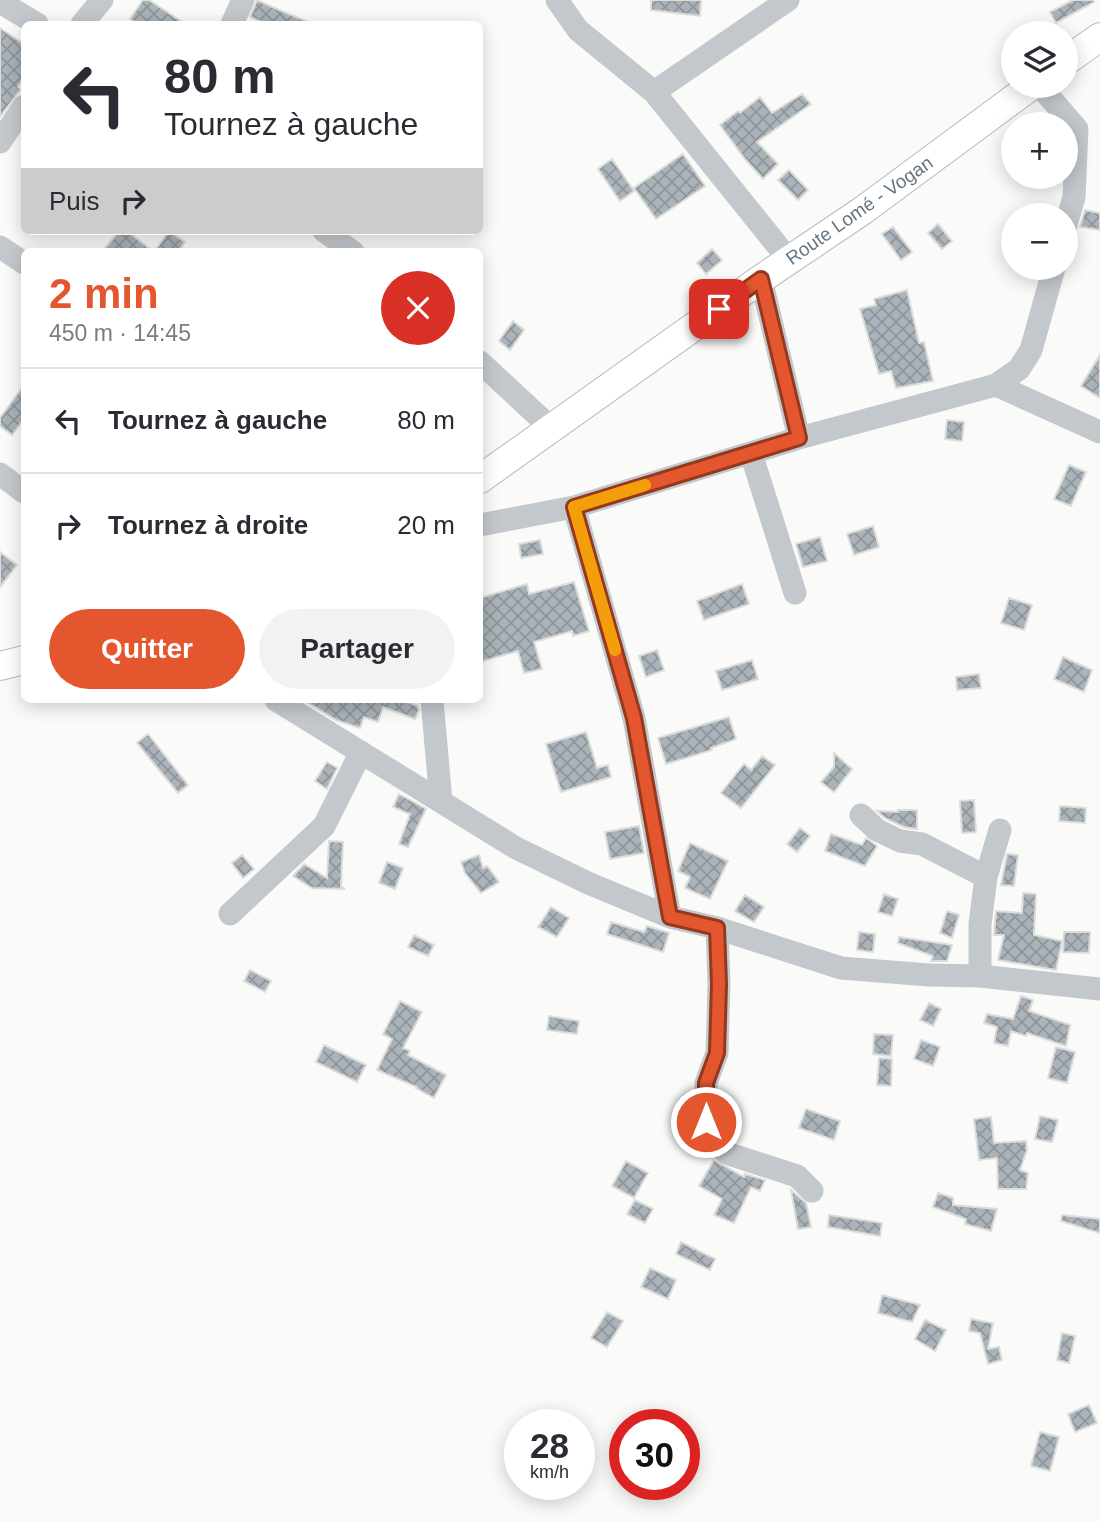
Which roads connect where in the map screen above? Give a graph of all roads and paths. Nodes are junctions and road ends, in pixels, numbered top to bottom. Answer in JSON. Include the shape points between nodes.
{"nodes":[{"id":1,"x":102,"y":0,"type":"edge"},
{"id":2,"x":243,"y":0,"type":"edge"},
{"id":3,"x":557,"y":0,"type":"edge"},
{"id":4,"x":788,"y":0,"type":"edge"},
{"id":5,"x":0,"y":2,"type":"edge"},
{"id":6,"x":32,"y":21,"type":"edge"},
{"id":7,"x":84,"y":21,"type":"edge"},
{"id":8,"x":233,"y":21,"type":"edge"},
{"id":9,"x":1100,"y":37,"type":"edge"},
{"id":10,"x":1078,"y":53,"type":"edge"},
{"id":11,"x":654,"y":92,"type":"junction"},
{"id":12,"x":1015,"y":98,"type":"edge"},
{"id":13,"x":1050,"y":98,"type":"edge"},
{"id":14,"x":21,"y":110,"type":"edge"},
{"id":15,"x":0,"y":142,"type":"edge"},
{"id":16,"x":1072,"y":203,"type":"edge"},
{"id":17,"x":330,"y":235,"type":"edge"},
{"id":18,"x":0,"y":247,"type":"edge"},
{"id":19,"x":347,"y":248,"type":"edge"},
{"id":20,"x":789,"y":260,"type":"junction"},
{"id":21,"x":21,"y":261,"type":"edge"},
{"id":22,"x":761,"y":279,"type":"junction"},
{"id":23,"x":1051,"y":280,"type":"edge"},
{"id":24,"x":483,"y":365,"type":"edge"},
{"id":25,"x":996,"y":385,"type":"junction"},
{"id":26,"x":551,"y":428,"type":"junction"},
{"id":27,"x":1100,"y":432,"type":"edge"},
{"id":28,"x":799,"y":438,"type":"junction"},
{"id":29,"x":751,"y":453,"type":"junction"},
{"id":30,"x":0,"y":474,"type":"edge"},
{"id":31,"x":483,"y":477,"type":"edge"},
{"id":32,"x":21,"y":490,"type":"edge"},
{"id":33,"x":574,"y":507,"type":"junction"},
{"id":34,"x":483,"y":524,"type":"edge"},
{"id":35,"x":794,"y":593,"type":"dead end"},
{"id":36,"x":21,"y":661,"type":"edge"},
{"id":37,"x":0,"y":666,"type":"edge"},
{"id":38,"x":281,"y":703,"type":"edge"},
{"id":39,"x":432,"y":703,"type":"edge"},
{"id":40,"x":361,"y":752,"type":"junction"},
{"id":41,"x":441,"y":802,"type":"junction"},
{"id":42,"x":861,"y":816,"type":"dead end"},
{"id":43,"x":1000,"y":830,"type":"dead end"},
{"id":44,"x":986,"y":877,"type":"junction"},
{"id":45,"x":230,"y":914,"type":"dead end"},
{"id":46,"x":670,"y":917,"type":"junction"},
{"id":47,"x":717,"y":928,"type":"junction"},
{"id":48,"x":980,"y":976,"type":"junction"},
{"id":49,"x":1100,"y":989,"type":"edge"},
{"id":50,"x":812,"y":1191,"type":"dead end"}],
"edges":[{"from":1,"to":7,"type":"street"},
{"from":2,"to":8,"type":"street"},
{"from":3,"to":11,"type":"street","via":[[578,30]]},
{"from":4,"to":11,"type":"street"},
{"from":5,"to":6,"type":"street"},
{"from":9,"to":10,"type":"main road"},
{"from":11,"to":20,"type":"street"},
{"from":12,"to":20,"type":"main road","name":"Route Lomé - Vogan"},
{"from":13,"to":16,"type":"street","via":[[1077,129]]},
{"from":14,"to":15,"type":"street"},
{"from":17,"to":19,"type":"street"},
{"from":18,"to":21,"type":"street"},
{"from":20,"to":22,"type":"main road","name":"Route Lomé - Vogan"},
{"from":22,"to":26,"type":"main road","name":"Route Lomé - Vogan"},
{"from":22,"to":28,"type":"street"},
{"from":23,"to":25,"type":"street","via":[[1031,350],[1019,369]]},
{"from":24,"to":26,"type":"street"},
{"from":25,"to":27,"type":"street"},
{"from":25,"to":28,"type":"street"},
{"from":26,"to":31,"type":"main road","name":"Route Lomé - Vogan"},
{"from":28,"to":29,"type":"street"},
{"from":29,"to":33,"type":"street"},
{"from":29,"to":35,"type":"street"},
{"from":30,"to":32,"type":"street"},
{"from":33,"to":34,"type":"street"},
{"from":33,"to":46,"type":"street","via":[[634,718]]},
{"from":36,"to":37,"type":"main road"},
{"from":38,"to":40,"type":"street"},
{"from":39,"to":41,"type":"street"},
{"from":40,"to":41,"type":"street"},
{"from":40,"to":45,"type":"street","via":[[324,826]]},
{"from":41,"to":46,"type":"street","via":[[516,848]]},
{"from":42,"to":44,"type":"street","via":[[877,830],[900,841],[922,844]]},
{"from":43,"to":44,"type":"street"},
{"from":44,"to":48,"type":"street"},
{"from":46,"to":47,"type":"street"},
{"from":47,"to":48,"type":"street","via":[[841,968]]},
{"from":47,"to":50,"type":"street","via":[[717,1053],[706,1083],[706,1122],[726,1153],[797,1176]]},
{"from":48,"to":49,"type":"street"}]}
